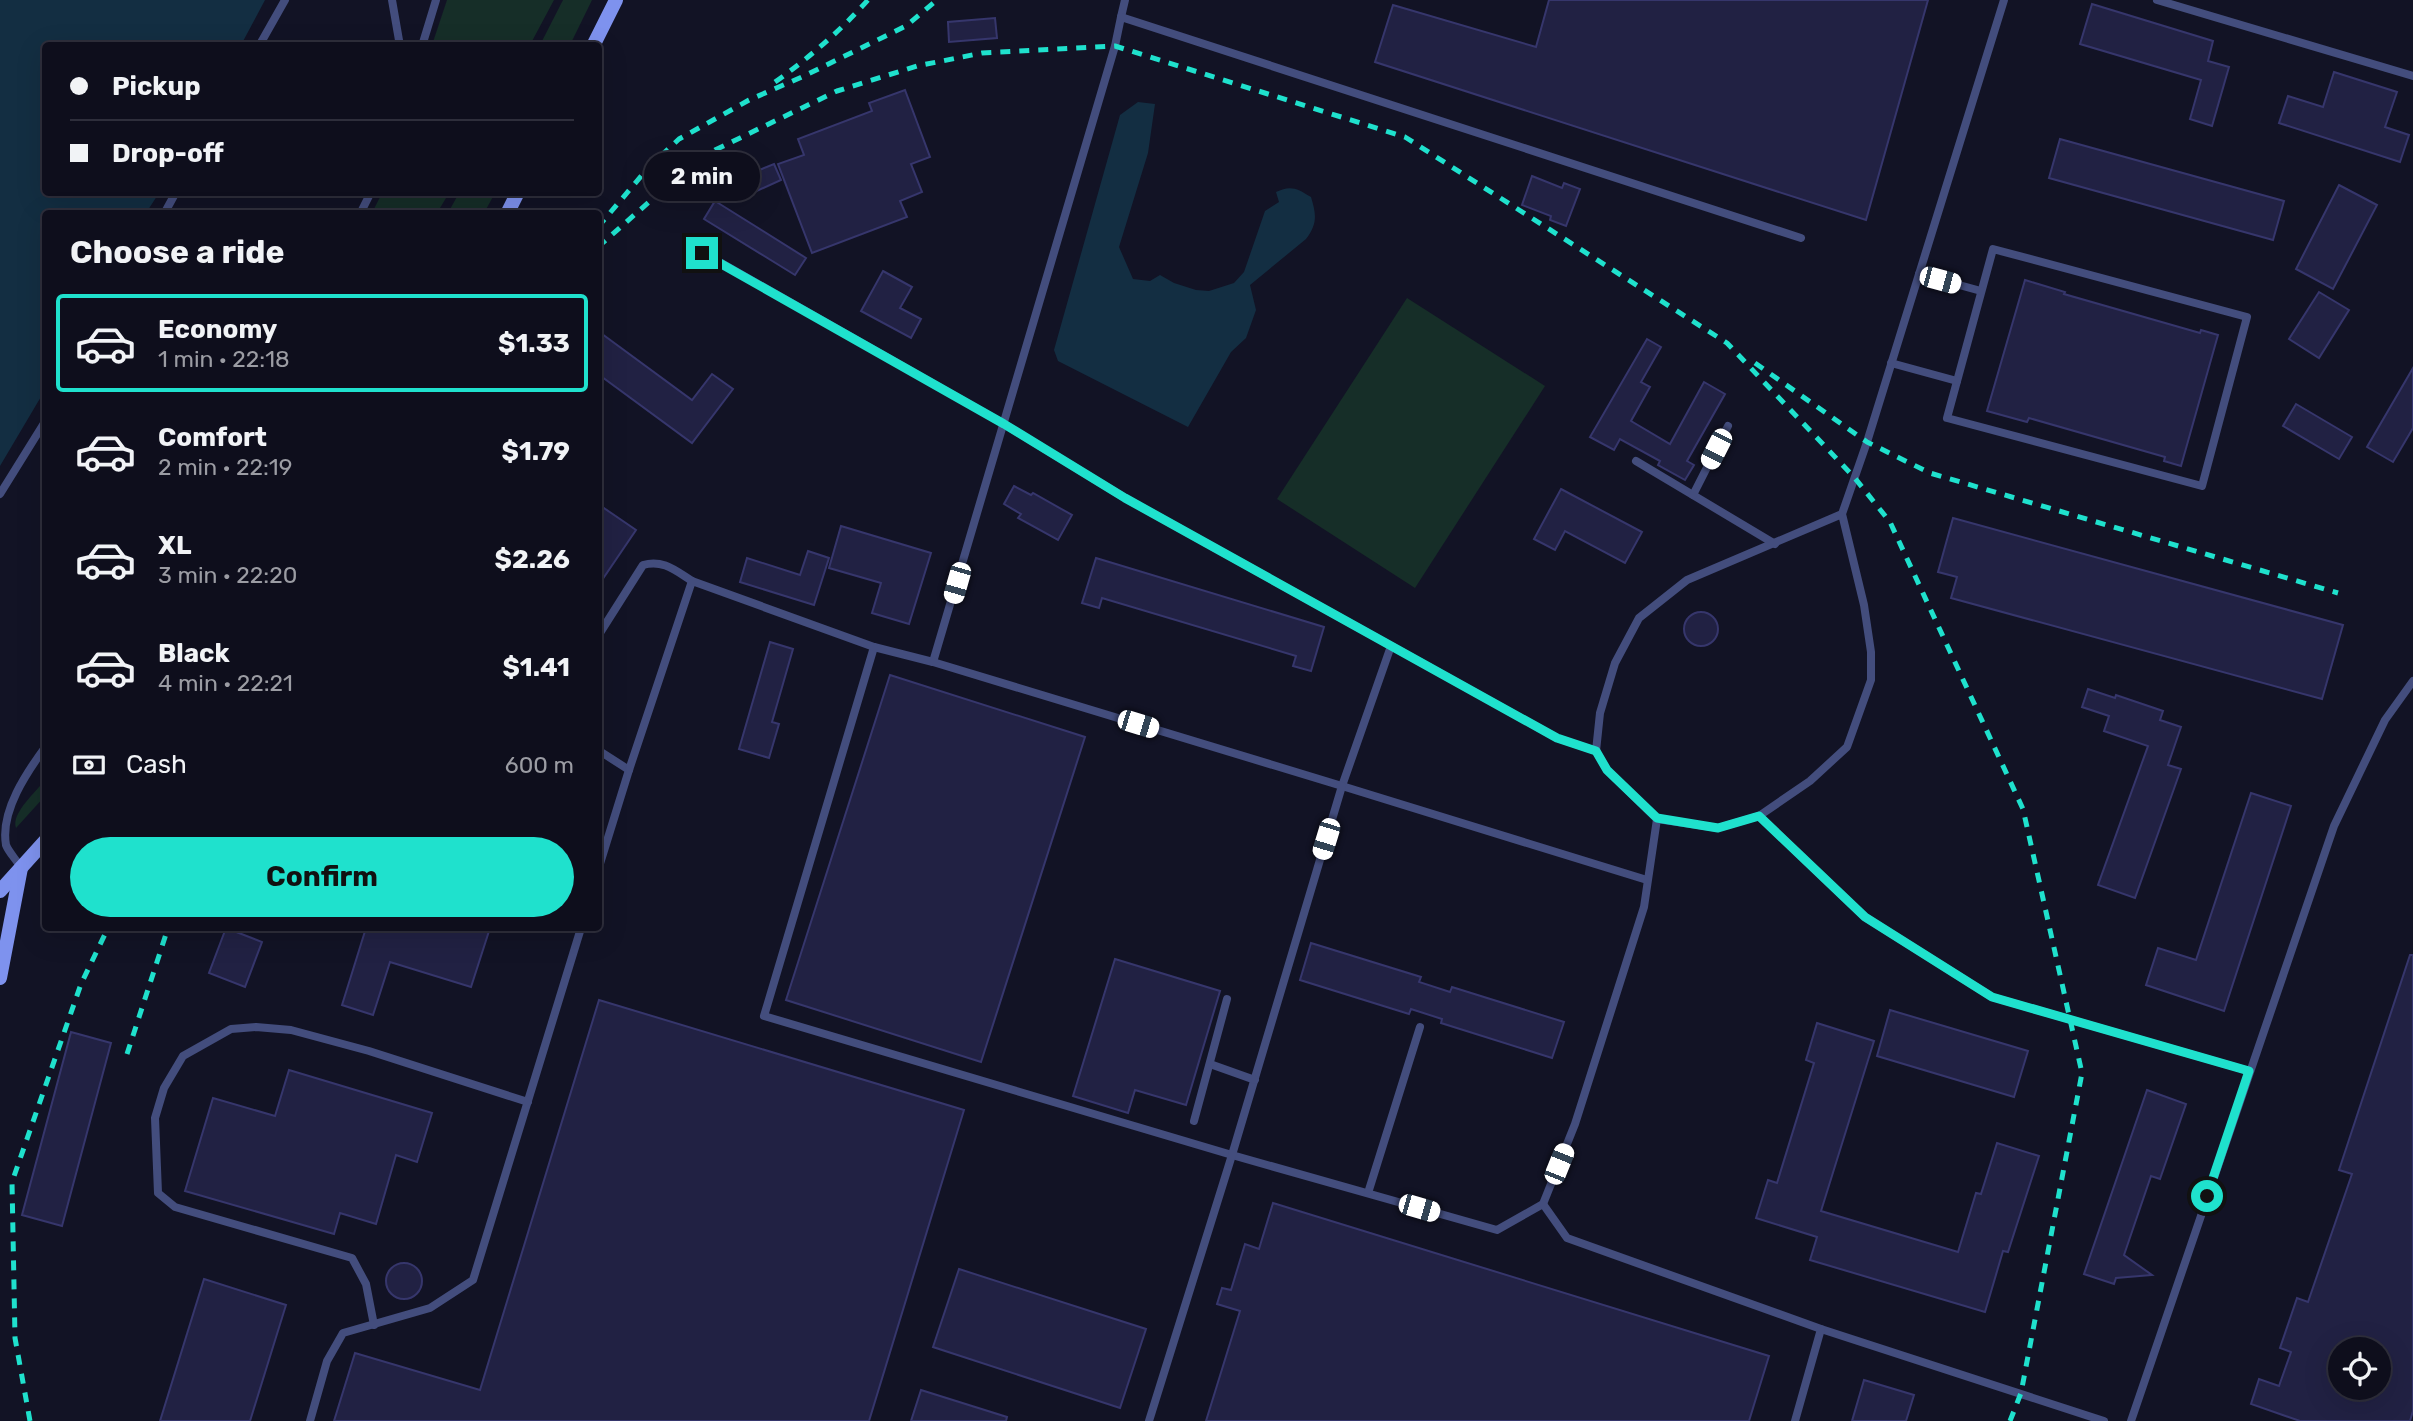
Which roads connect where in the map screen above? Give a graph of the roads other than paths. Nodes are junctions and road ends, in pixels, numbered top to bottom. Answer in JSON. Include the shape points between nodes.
{"nodes":[{"id":1,"x":285,"y":0,"type":"edge"},
{"id":2,"x":392,"y":0,"type":"edge"},
{"id":3,"x":436,"y":0,"type":"edge"},
{"id":4,"x":616,"y":0,"type":"edge"},
{"id":5,"x":1125,"y":0,"type":"edge"},
{"id":6,"x":2004,"y":0,"type":"edge"},
{"id":7,"x":2157,"y":0,"type":"edge"},
{"id":8,"x":1121,"y":17,"type":"junction"},
{"id":9,"x":261,"y":42,"type":"edge"},
{"id":10,"x":399,"y":42,"type":"edge"},
{"id":11,"x":423,"y":42,"type":"edge"},
{"id":12,"x":595,"y":42,"type":"edge"},
{"id":13,"x":2413,"y":76,"type":"edge"},
{"id":14,"x":1801,"y":238,"type":"dead end"},
{"id":15,"x":702,"y":253,"type":"dead end"},
{"id":16,"x":1919,"y":274,"type":"junction"},
{"id":17,"x":1981,"y":291,"type":"junction"},
{"id":18,"x":1891,"y":363,"type":"junction"},
{"id":19,"x":1957,"y":381,"type":"junction"},
{"id":20,"x":1004,"y":424,"type":"junction"},
{"id":21,"x":42,"y":426,"type":"edge"},
{"id":22,"x":1728,"y":426,"type":"dead end"},
{"id":23,"x":1636,"y":461,"type":"dead end"},
{"id":24,"x":0,"y":494,"type":"edge"},
{"id":25,"x":1693,"y":495,"type":"junction"},
{"id":26,"x":1842,"y":513,"type":"junction"},
{"id":27,"x":1775,"y":544,"type":"junction"},
{"id":28,"x":692,"y":581,"type":"junction"},
{"id":29,"x":602,"y":630,"type":"edge"},
{"id":30,"x":1391,"y":646,"type":"junction"},
{"id":31,"x":874,"y":647,"type":"junction"},
{"id":32,"x":933,"y":662,"type":"junction"},
{"id":33,"x":2413,"y":681,"type":"edge"},
{"id":34,"x":1596,"y":751,"type":"junction"},
{"id":35,"x":42,"y":752,"type":"edge"},
{"id":36,"x":602,"y":753,"type":"edge"},
{"id":37,"x":629,"y":770,"type":"junction"},
{"id":38,"x":1342,"y":786,"type":"junction"},
{"id":39,"x":1759,"y":816,"type":"junction"},
{"id":40,"x":1657,"y":818,"type":"junction"},
{"id":41,"x":42,"y":845,"type":"edge"},
{"id":42,"x":602,"y":857,"type":"edge"},
{"id":43,"x":22,"y":868,"type":"junction"},
{"id":44,"x":1647,"y":880,"type":"junction"},
{"id":45,"x":0,"y":891,"type":"edge"},
{"id":46,"x":580,"y":931,"type":"edge"},
{"id":47,"x":0,"y":978,"type":"edge"},
{"id":48,"x":1227,"y":999,"type":"dead end"},
{"id":49,"x":1420,"y":1027,"type":"dead end"},
{"id":50,"x":1210,"y":1064,"type":"junction"},
{"id":51,"x":2249,"y":1071,"type":"junction"},
{"id":52,"x":1255,"y":1080,"type":"junction"},
{"id":53,"x":528,"y":1102,"type":"junction"},
{"id":54,"x":1194,"y":1121,"type":"dead end"},
{"id":55,"x":1232,"y":1155,"type":"junction"},
{"id":56,"x":1368,"y":1194,"type":"junction"},
{"id":57,"x":1543,"y":1204,"type":"junction"},
{"id":58,"x":373,"y":1325,"type":"junction"},
{"id":59,"x":1821,"y":1329,"type":"junction"},
{"id":60,"x":310,"y":1421,"type":"edge"},
{"id":61,"x":1149,"y":1421,"type":"edge"},
{"id":62,"x":1795,"y":1421,"type":"edge"},
{"id":63,"x":2104,"y":1421,"type":"edge"},
{"id":64,"x":2131,"y":1421,"type":"edge"}],
"edges":[{"from":1,"to":9,"type":"lane"},
{"from":2,"to":10,"type":"lane"},
{"from":3,"to":11,"type":"lane"},
{"from":4,"to":12,"type":"main road"},
{"from":5,"to":8,"type":"lane"},
{"from":6,"to":16,"type":"lane"},
{"from":7,"to":13,"type":"lane"},
{"from":8,"to":14,"type":"lane"},
{"from":8,"to":20,"type":"lane"},
{"from":15,"to":20,"type":"lane"},
{"from":16,"to":17,"type":"lane"},
{"from":16,"to":18,"type":"lane"},
{"from":17,"to":19,"type":"lane"},
{"from":17,"to":19,"type":"lane","via":[[1993,249],[2247,317],[2202,486],[1947,418]]},
{"from":18,"to":19,"type":"lane"},
{"from":18,"to":26,"type":"lane"},
{"from":20,"to":30,"type":"lane","via":[[1125,498]]},
{"from":20,"to":32,"type":"lane"},
{"from":21,"to":24,"type":"lane"},
{"from":22,"to":25,"type":"lane"},
{"from":23,"to":25,"type":"lane"},
{"from":25,"to":27,"type":"lane"},
{"from":26,"to":27,"type":"lane"},
{"from":26,"to":39,"type":"lane","via":[[1864,605],[1871,680],[1847,747],[1810,781]]},
{"from":27,"to":34,"type":"lane","via":[[1687,580],[1639,618],[1615,663],[1600,713]]},
{"from":28,"to":29,"type":"lane","via":[[670,566],[657,562],[643,565]]},
{"from":28,"to":31,"type":"lane"},
{"from":28,"to":37,"type":"lane"},
{"from":30,"to":34,"type":"lane","via":[[1557,738]]},
{"from":30,"to":38,"type":"lane"},
{"from":31,"to":32,"type":"lane"},
{"from":31,"to":55,"type":"lane","via":[[764,1016]]},
{"from":32,"to":38,"type":"lane"},
{"from":33,"to":51,"type":"lane","via":[[2385,720],[2334,826]]},
{"from":34,"to":40,"type":"lane","via":[[1607,770]]},
{"from":35,"to":43,"type":"lane","via":[[8,804],[2,827],[6,845]]},
{"from":36,"to":37,"type":"lane"},
{"from":37,"to":42,"type":"lane"},
{"from":38,"to":44,"type":"lane"},
{"from":38,"to":52,"type":"lane"},
{"from":39,"to":40,"type":"lane","via":[[1718,828]]},
{"from":39,"to":51,"type":"lane","via":[[1865,917],[1992,997]]},
{"from":40,"to":44,"type":"lane"},
{"from":41,"to":43,"type":"main road"},
{"from":43,"to":45,"type":"main road"},
{"from":43,"to":47,"type":"main road"},
{"from":44,"to":57,"type":"lane","via":[[1644,907],[1575,1124]]},
{"from":46,"to":53,"type":"lane"},
{"from":48,"to":50,"type":"lane"},
{"from":49,"to":56,"type":"lane"},
{"from":50,"to":52,"type":"lane"},
{"from":50,"to":54,"type":"lane"},
{"from":51,"to":64,"type":"lane"},
{"from":52,"to":55,"type":"lane"},
{"from":53,"to":58,"type":"lane","via":[[473,1280],[430,1308]]},
{"from":53,"to":58,"type":"lane","via":[[291,1030],[231,1029],[183,1056],[164,1088],[155,1118],[158,1194],[175,1207],[352,1258],[366,1284]]},
{"from":55,"to":56,"type":"lane"},
{"from":55,"to":61,"type":"lane"},
{"from":56,"to":57,"type":"lane","via":[[1497,1230]]},
{"from":57,"to":59,"type":"lane","via":[[1567,1238]]},
{"from":58,"to":60,"type":"lane","via":[[343,1333],[327,1361]]},
{"from":59,"to":62,"type":"lane"},
{"from":59,"to":63,"type":"lane"}]}
